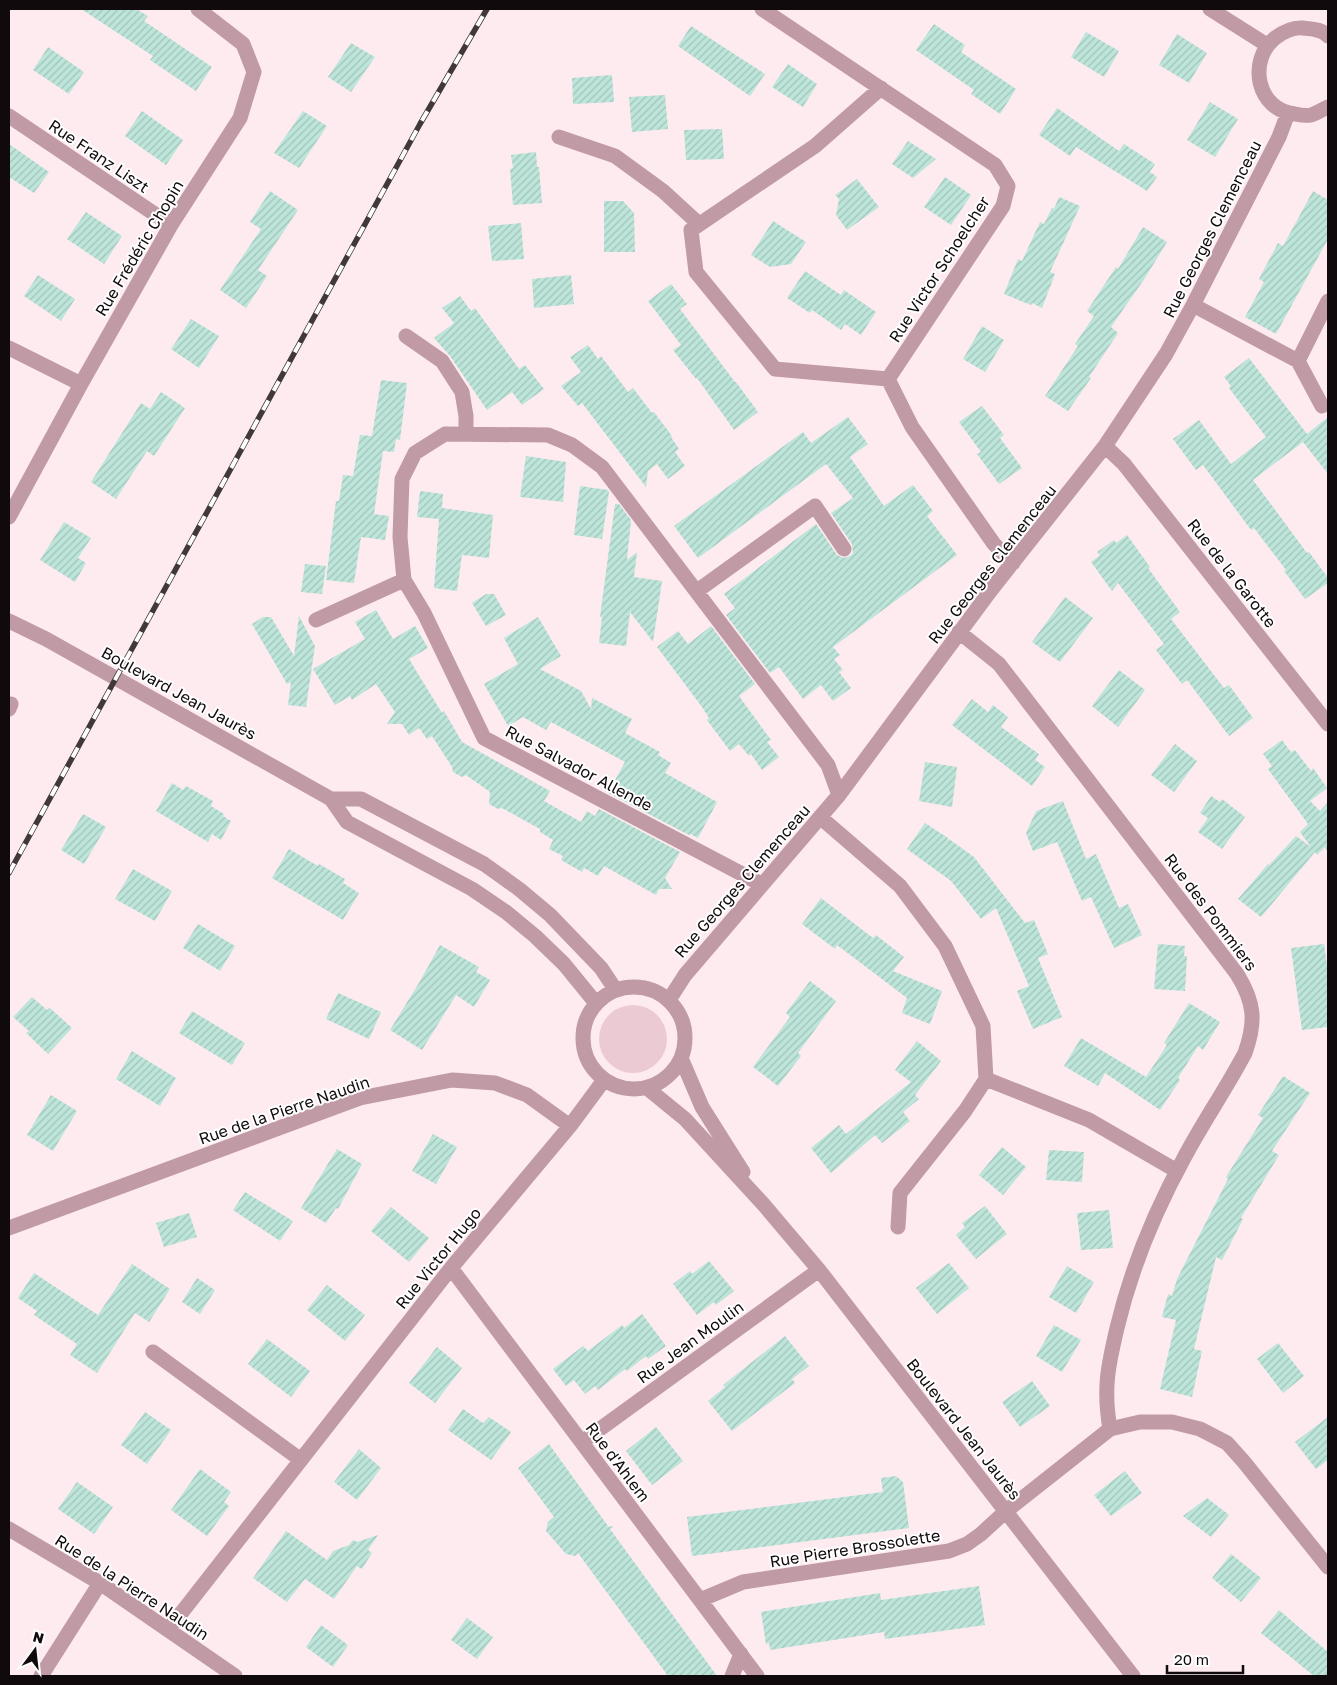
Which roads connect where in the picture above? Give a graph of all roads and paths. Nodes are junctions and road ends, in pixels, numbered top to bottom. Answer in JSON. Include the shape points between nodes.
{"nodes":[{"id":1,"x":198,"y":9,"type":"edge"},
{"id":2,"x":762,"y":9,"type":"edge"},
{"id":3,"x":1210,"y":9,"type":"edge"},
{"id":4,"x":1327,"y":31,"type":"edge"},
{"id":5,"x":1267,"y":45,"type":"junction"},
{"id":6,"x":881,"y":88,"type":"junction"},
{"id":7,"x":1328,"y":107,"type":"edge"},
{"id":8,"x":1288,"y":113,"type":"junction"},
{"id":9,"x":9,"y":116,"type":"edge"},
{"id":10,"x":559,"y":137,"type":"dead end"},
{"id":11,"x":700,"y":224,"type":"junction"},
{"id":12,"x":171,"y":225,"type":"junction"},
{"id":13,"x":1328,"y":301,"type":"edge"},
{"id":14,"x":1193,"y":305,"type":"junction"},
{"id":15,"x":406,"y":336,"type":"dead end"},
{"id":16,"x":9,"y":348,"type":"edge"},
{"id":17,"x":1298,"y":361,"type":"junction"},
{"id":18,"x":888,"y":378,"type":"junction"},
{"id":19,"x":80,"y":384,"type":"junction"},
{"id":20,"x":1322,"y":406,"type":"dead end"},
{"id":21,"x":466,"y":434,"type":"junction"},
{"id":22,"x":1105,"y":446,"type":"junction"},
{"id":23,"x":9,"y":517,"type":"edge"},
{"id":24,"x":844,"y":549,"type":"dead end"},
{"id":25,"x":1013,"y":563,"type":"junction"},
{"id":26,"x":404,"y":580,"type":"junction"},
{"id":27,"x":697,"y":591,"type":"junction"},
{"id":28,"x":316,"y":620,"type":"dead end"},
{"id":29,"x":9,"y":621,"type":"edge"},
{"id":30,"x":959,"y":632,"type":"junction"},
{"id":31,"x":1328,"y":724,"type":"edge"},
{"id":32,"x":839,"y":795,"type":"junction"},
{"id":33,"x":330,"y":798,"type":"junction"},
{"id":34,"x":820,"y":817,"type":"junction"},
{"id":35,"x":761,"y":884,"type":"junction"},
{"id":36,"x":615,"y":989,"type":"junction"},
{"id":37,"x":668,"y":1000,"type":"junction"},
{"id":38,"x":595,"y":1002,"type":"junction"},
{"id":39,"x":681,"y":1058,"type":"junction"},
{"id":40,"x":986,"y":1079,"type":"junction"},
{"id":41,"x":604,"y":1080,"type":"junction"},
{"id":42,"x":647,"y":1088,"type":"junction"},
{"id":43,"x":570,"y":1126,"type":"junction"},
{"id":44,"x":1177,"y":1171,"type":"junction"},
{"id":45,"x":764,"y":1205,"type":"junction"},
{"id":46,"x":898,"y":1227,"type":"dead end"},
{"id":47,"x":9,"y":1228,"type":"edge"},
{"id":48,"x":451,"y":1268,"type":"junction"},
{"id":49,"x":819,"y":1270,"type":"junction"},
{"id":50,"x":153,"y":1352,"type":"dead end"},
{"id":51,"x":1110,"y":1429,"type":"junction"},
{"id":52,"x":582,"y":1442,"type":"junction"},
{"id":53,"x":301,"y":1460,"type":"junction"},
{"id":54,"x":1006,"y":1512,"type":"junction"},
{"id":55,"x":9,"y":1528,"type":"edge"},
{"id":56,"x":1328,"y":1567,"type":"edge"},
{"id":57,"x":100,"y":1583,"type":"junction"},
{"id":58,"x":700,"y":1600,"type":"junction"},
{"id":59,"x":168,"y":1630,"type":"junction"},
{"id":60,"x":740,"y":1654,"type":"junction"},
{"id":61,"x":42,"y":1676,"type":"edge"},
{"id":62,"x":235,"y":1676,"type":"edge"},
{"id":63,"x":732,"y":1676,"type":"edge"},
{"id":64,"x":757,"y":1676,"type":"edge"},
{"id":65,"x":1133,"y":1676,"type":"edge"}],
"edges":[{"from":1,"to":12,"type":"street","name":"Rue Frédéric Chopin","via":[[243,44],[254,72],[240,118]]},
{"from":2,"to":6,"type":"street","name":"Rue Victor Schoelcher"},
{"from":3,"to":5,"type":"street"},
{"from":4,"to":5,"type":"street","via":[[1298,28],[1282,32]]},
{"from":5,"to":8,"type":"street","via":[[1260,57],[1258,74],[1263,91],[1273,105]]},
{"from":6,"to":11,"type":"street","via":[[814,146]]},
{"from":6,"to":18,"type":"street","name":"Rue Victor Schoelcher","via":[[996,165],[1008,186],[1003,206]]},
{"from":7,"to":8,"type":"street","via":[[1309,115]]},
{"from":8,"to":14,"type":"street","name":"Rue Georges Clemenceau"},
{"from":9,"to":12,"type":"street","name":"Rue Franz Liszt"},
{"from":10,"to":11,"type":"street","via":[[615,156],[663,191]]},
{"from":11,"to":18,"type":"street","via":[[691,230],[696,272],[775,369]]},
{"from":12,"to":19,"type":"street","name":"Rue Frédéric Chopin"},
{"from":13,"to":17,"type":"street"},
{"from":14,"to":17,"type":"street"},
{"from":14,"to":22,"type":"street","name":"Rue Georges Clemenceau","via":[[1166,354]]},
{"from":15,"to":21,"type":"street","via":[[442,361],[462,392]]},
{"from":16,"to":19,"type":"street"},
{"from":17,"to":20,"type":"street"},
{"from":18,"to":25,"type":"street","via":[[912,426],[994,544]]},
{"from":19,"to":23,"type":"street","name":"Rue Frédéric Chopin"},
{"from":21,"to":26,"type":"street","name":"Rue Salvador Allende","via":[[445,434],[415,453],[402,478],[400,537]]},
{"from":21,"to":27,"type":"street","name":"Rue Salvador Allende","via":[[548,435],[572,445],[602,467]]},
{"from":22,"to":25,"type":"street","name":"Rue Georges Clemenceau"},
{"from":22,"to":31,"type":"street","name":"Rue de la Garotte","via":[[1124,464]]},
{"from":24,"to":27,"type":"street","via":[[815,506]]},
{"from":25,"to":30,"type":"street","name":"Rue Georges Clemenceau"},
{"from":26,"to":28,"type":"street"},
{"from":26,"to":35,"type":"street","name":"Rue Salvador Allende","via":[[424,613],[484,738]]},
{"from":27,"to":32,"type":"street","name":"Rue Salvador Allende","via":[[828,765]]},
{"from":29,"to":33,"type":"street","name":"Boulevard Jean Jaurès"},
{"from":30,"to":32,"type":"street","name":"Rue Georges Clemenceau"},
{"from":30,"to":44,"type":"street","name":"Rue des Pommiers","via":[[999,664],[1238,974],[1246,989],[1253,1019],[1245,1053]]},
{"from":32,"to":34,"type":"street","name":"Rue Georges Clemenceau"},
{"from":33,"to":36,"type":"street","name":"Boulevard Jean Jaurès","via":[[361,799],[484,864],[550,915],[601,968]]},
{"from":33,"to":38,"type":"street","name":"Boulevard Jean Jaurès","via":[[347,822],[472,889],[506,912],[564,964]]},
{"from":34,"to":35,"type":"street","name":"Rue Georges Clemenceau"},
{"from":34,"to":40,"type":"street","via":[[900,886],[945,946],[983,1026]]},
{"from":35,"to":37,"type":"street","name":"Rue Georges Clemenceau"},
{"from":36,"to":37,"type":"street","via":[[634,986],[652,990]]},
{"from":36,"to":38,"type":"street"},
{"from":37,"to":39,"type":"street","via":[[684,1027]]},
{"from":38,"to":41,"type":"street","via":[[584,1021],[582,1043],[589,1064]]},
{"from":39,"to":42,"type":"street","via":[[661,1082]]},
{"from":39,"to":45,"type":"street","name":"Boulevard Jean Jaurès","via":[[702,1107]]},
{"from":40,"to":44,"type":"street","via":[[1089,1120]]},
{"from":40,"to":46,"type":"street","via":[[965,1111],[900,1193]]},
{"from":41,"to":42,"type":"street","via":[[624,1089]]},
{"from":41,"to":43,"type":"street","name":"Rue Victor Hugo"},
{"from":42,"to":45,"type":"street","name":"Boulevard Jean Jaurès","via":[[685,1119]]},
{"from":43,"to":47,"type":"street","name":"Rue de la Pierre Naudin","via":[[527,1095],[494,1082],[452,1080],[360,1098]]},
{"from":43,"to":48,"type":"street","name":"Rue Victor Hugo"},
{"from":44,"to":51,"type":"street","name":"Rue des Pommiers","via":[[1142,1247],[1122,1307],[1108,1368],[1106,1404]]},
{"from":45,"to":49,"type":"street","name":"Boulevard Jean Jaurès"},
{"from":48,"to":52,"type":"street","name":"Rue d'Ahlem"},
{"from":48,"to":53,"type":"street","name":"Rue Victor Hugo"},
{"from":49,"to":52,"type":"street","name":"Rue Jean Moulin"},
{"from":49,"to":54,"type":"street","name":"Boulevard Jean Jaurès"},
{"from":50,"to":53,"type":"street"},
{"from":51,"to":54,"type":"street","name":"Rue Pierre Brossolette"},
{"from":51,"to":56,"type":"street","via":[[1140,1422],[1172,1422],[1200,1429],[1227,1443]]},
{"from":52,"to":58,"type":"street","name":"Rue d'Ahlem"},
{"from":53,"to":59,"type":"street","name":"Rue Victor Hugo"},
{"from":54,"to":58,"type":"street","name":"Rue Pierre Brossolette","via":[[967,1544],[949,1552],[743,1582]]},
{"from":54,"to":65,"type":"street","name":"Boulevard Jean Jaurès"},
{"from":55,"to":57,"type":"street","name":"Rue de la Pierre Naudin"},
{"from":57,"to":59,"type":"street","name":"Rue de la Pierre Naudin"},
{"from":57,"to":61,"type":"street"},
{"from":58,"to":60,"type":"street","name":"Rue d'Ahlem"},
{"from":59,"to":62,"type":"street","name":"Rue de la Pierre Naudin"},
{"from":60,"to":63,"type":"street"},
{"from":60,"to":64,"type":"street","name":"Rue d'Ahlem"}]}
